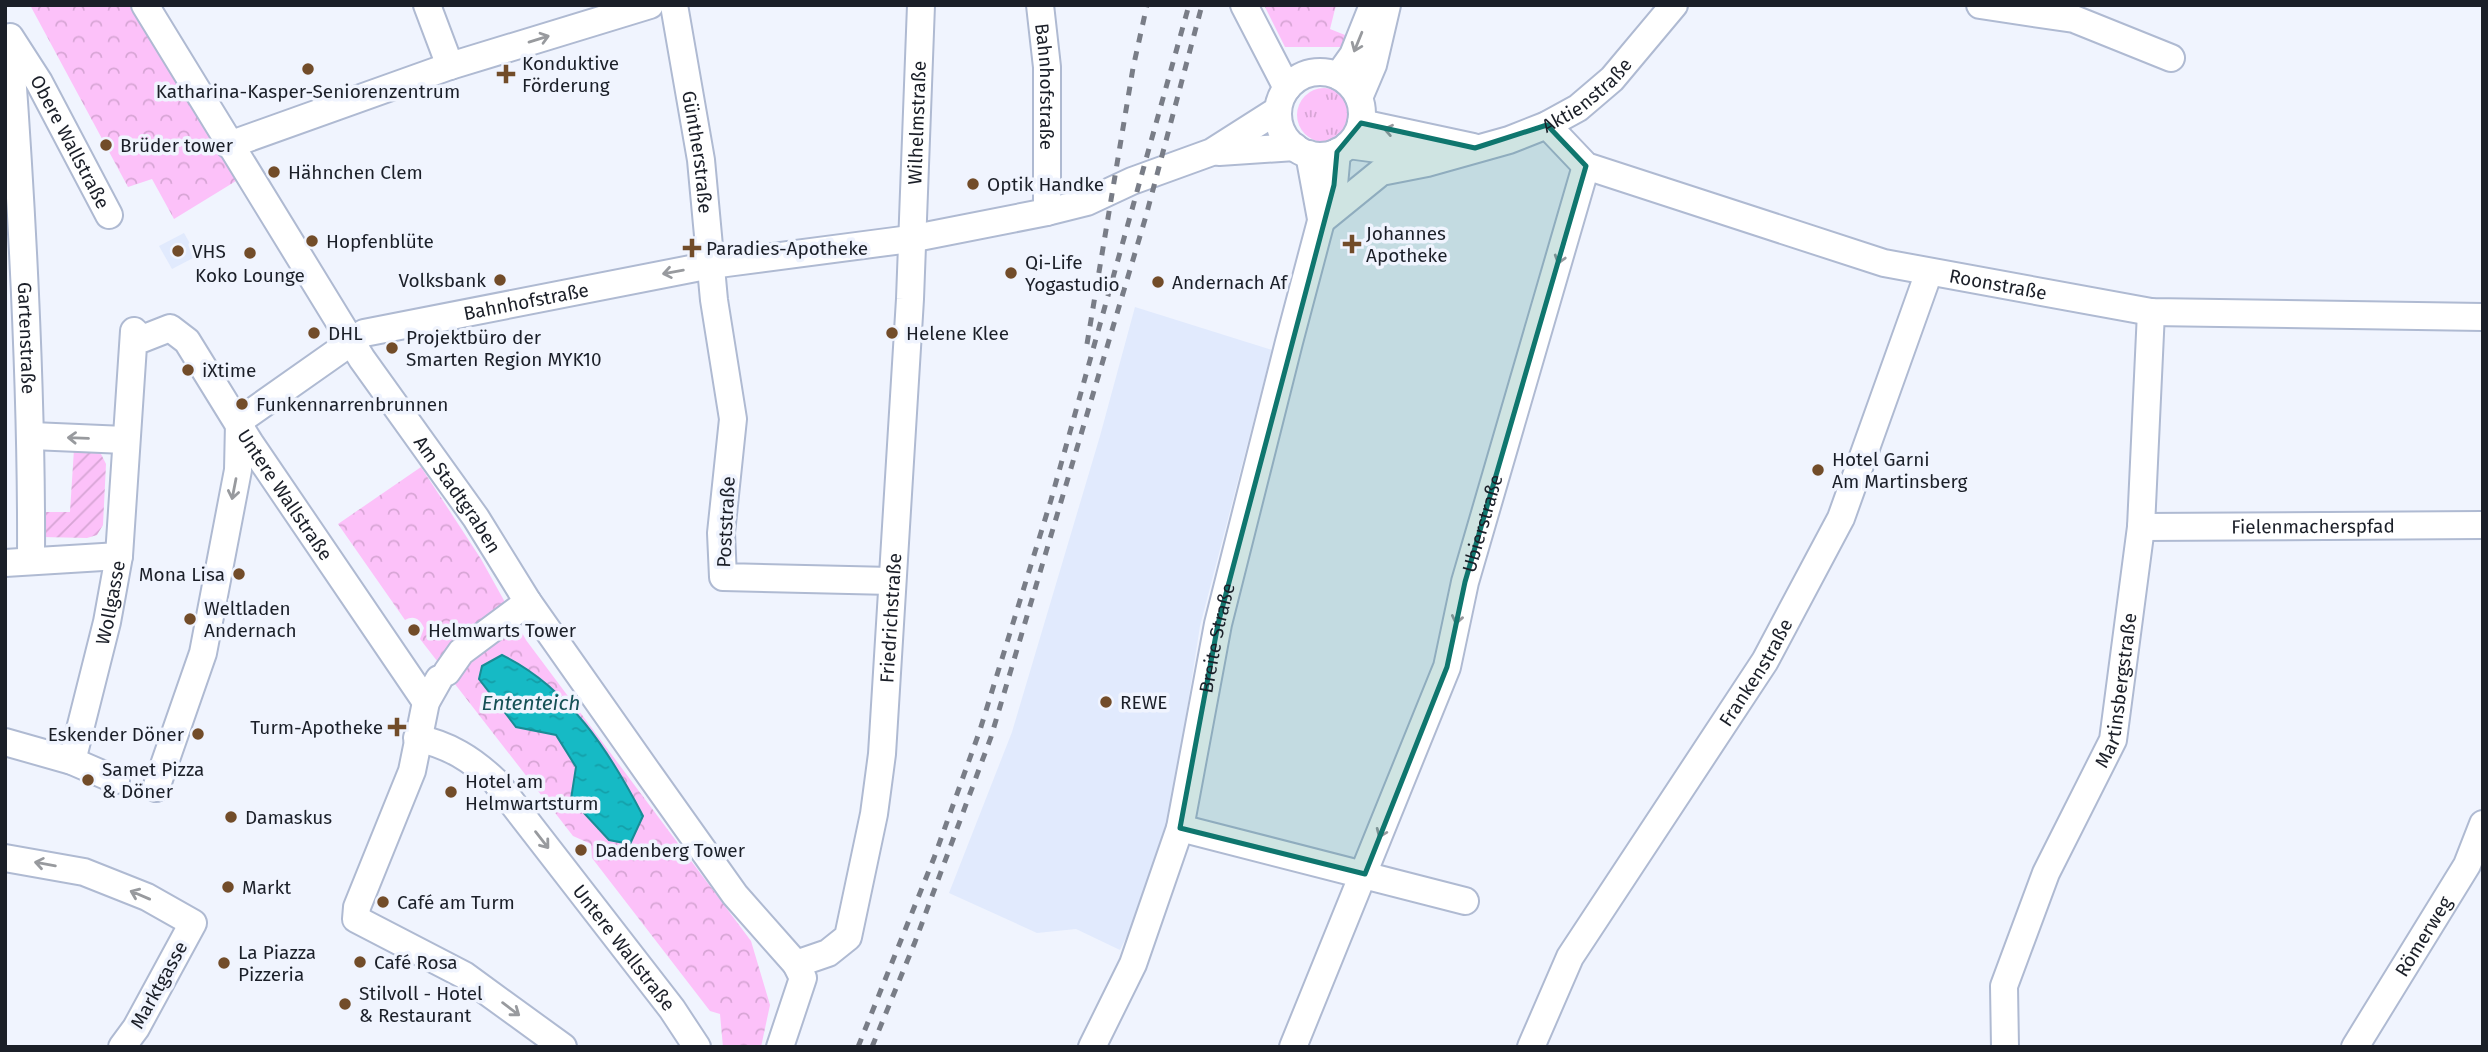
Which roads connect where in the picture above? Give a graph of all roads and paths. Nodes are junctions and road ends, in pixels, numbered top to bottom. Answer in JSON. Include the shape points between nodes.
{"nodes":[{"id":1,"x":145,"y":5,"type":"edge"},
{"id":2,"x":426,"y":5,"type":"edge"},
{"id":3,"x":650,"y":5,"type":"edge"},
{"id":4,"x":674,"y":5,"type":"edge"},
{"id":5,"x":921,"y":5,"type":"edge"},
{"id":6,"x":1040,"y":5,"type":"edge"},
{"id":7,"x":1244,"y":5,"type":"edge"},
{"id":8,"x":1373,"y":5,"type":"edge"},
{"id":9,"x":1388,"y":5,"type":"edge"},
{"id":10,"x":1674,"y":5,"type":"edge"},
{"id":11,"x":1980,"y":5,"type":"edge"},
{"id":12,"x":5,"y":35,"type":"edge"},
{"id":13,"x":5,"y":48,"type":"edge"},
{"id":14,"x":2171,"y":58,"type":"dead end"},
{"id":15,"x":450,"y":66,"type":"junction"},
{"id":16,"x":1338,"y":76,"type":"junction"},
{"id":17,"x":1283,"y":99,"type":"junction"},
{"id":18,"x":10,"y":115,"type":"edge"},
{"id":19,"x":1547,"y":125,"type":"junction"},
{"id":20,"x":1351,"y":130,"type":"junction"},
{"id":21,"x":229,"y":145,"type":"junction"},
{"id":22,"x":1475,"y":148,"type":"junction"},
{"id":23,"x":1302,"y":151,"type":"junction"},
{"id":24,"x":1212,"y":152,"type":"junction"},
{"id":25,"x":1448,"y":157,"type":"junction"},
{"id":26,"x":1586,"y":166,"type":"junction"},
{"id":27,"x":1048,"y":212,"type":"junction"},
{"id":28,"x":109,"y":215,"type":"dead end"},
{"id":29,"x":1321,"y":221,"type":"junction"},
{"id":30,"x":910,"y":239,"type":"junction"},
{"id":31,"x":15,"y":253,"type":"edge"},
{"id":32,"x":711,"y":265,"type":"junction"},
{"id":33,"x":1929,"y":272,"type":"junction"},
{"id":34,"x":714,"y":300,"type":"joint"},
{"id":35,"x":2151,"y":312,"type":"junction"},
{"id":36,"x":2483,"y":317,"type":"edge"},
{"id":37,"x":134,"y":331,"type":"joint"},
{"id":38,"x":351,"y":342,"type":"junction"},
{"id":39,"x":239,"y":421,"type":"junction"},
{"id":40,"x":32,"y":436,"type":"junction"},
{"id":41,"x":125,"y":440,"type":"junction"},
{"id":42,"x":2483,"y":525,"type":"edge"},
{"id":43,"x":2141,"y":527,"type":"junction"},
{"id":44,"x":119,"y":556,"type":"junction"},
{"id":45,"x":18,"y":562,"type":"edge"},
{"id":46,"x":892,"y":581,"type":"junction"},
{"id":47,"x":528,"y":602,"type":"junction"},
{"id":48,"x":426,"y":702,"type":"junction"},
{"id":49,"x":450,"y":723,"type":"dead end"},
{"id":50,"x":417,"y":738,"type":"junction"},
{"id":51,"x":5,"y":742,"type":"edge"},
{"id":52,"x":466,"y":757,"type":"junction"},
{"id":53,"x":72,"y":761,"type":"junction"},
{"id":54,"x":116,"y":780,"type":"dead end"},
{"id":55,"x":156,"y":788,"type":"dead end"},
{"id":56,"x":2483,"y":824,"type":"edge"},
{"id":57,"x":1180,"y":828,"type":"junction"},
{"id":58,"x":5,"y":858,"type":"edge"},
{"id":59,"x":1365,"y":874,"type":"junction"},
{"id":60,"x":1465,"y":901,"type":"dead end"},
{"id":61,"x":796,"y":964,"type":"junction"},
{"id":62,"x":122,"y":1047,"type":"edge"},
{"id":63,"x":563,"y":1047,"type":"edge"},
{"id":64,"x":697,"y":1047,"type":"edge"},
{"id":65,"x":780,"y":1047,"type":"edge"},
{"id":66,"x":1092,"y":1047,"type":"edge"},
{"id":67,"x":1293,"y":1047,"type":"edge"},
{"id":68,"x":1531,"y":1047,"type":"edge"},
{"id":69,"x":2005,"y":1047,"type":"edge"},
{"id":70,"x":2356,"y":1047,"type":"edge"}],
"edges":[{"from":1,"to":21,"type":"street","name":"Am Stadtgraben"},
{"from":2,"to":15,"type":"street"},
{"from":15,"to":3,"type":"street","one_way":true},
{"from":4,"to":32,"type":"street","name":"Güntherstraße","via":[[701,160]]},
{"from":5,"to":30,"type":"street","name":"Wilhelmstraße"},
{"from":6,"to":27,"type":"street","name":"Bahnhofstraße","via":[[1047,67]]},
{"from":7,"to":17,"type":"street"},
{"from":8,"to":16,"type":"street","one_way":true,"via":[[1353,55]]},
{"from":9,"to":20,"type":"street","name":"Breite Straße"},
{"from":10,"to":19,"type":"street","name":"Aktienstraße","via":[[1612,79],[1578,108]]},
{"from":11,"to":14,"type":"street","via":[[2074,19]]},
{"from":12,"to":28,"type":"street","name":"Obere Wallstraße","via":[[13,39],[39,82]]},
{"from":13,"to":18,"type":"street","name":"Gartenstraße","via":[[11,59]]},
{"from":15,"to":21,"type":"street"},
{"from":16,"to":17,"type":"street","via":[[1310,73]]},
{"from":16,"to":20,"type":"street","via":[[1350,85]]},
{"from":17,"to":23,"type":"street","via":[[1285,137]]},
{"from":17,"to":24,"type":"street","name":"Bahnhofstraße"},
{"from":18,"to":31,"type":"street","name":"Gartenstraße"},
{"from":19,"to":22,"type":"street","name":"Aktienstraße"},
{"from":19,"to":26,"type":"street","name":"Roonstraße"},
{"from":22,"to":20,"type":"street","one_way":true},
{"from":20,"to":23,"type":"street","via":[[1323,156]]},
{"from":20,"to":25,"type":"street","name":"Aktienstraße"},
{"from":20,"to":29,"type":"street","name":"Breite Straße"},
{"from":21,"to":38,"type":"street","name":"Am Stadtgraben"},
{"from":22,"to":25,"type":"street","name":"Aktienstraße"},
{"from":23,"to":24,"type":"street","name":"Bahnhofstraße"},
{"from":23,"to":29,"type":"street","name":"Breite Straße"},
{"from":24,"to":27,"type":"street","name":"Bahnhofstraße","via":[[1087,202]]},
{"from":25,"to":29,"type":"street","name":"Aktienstraße","via":[[1381,172]]},
{"from":26,"to":33,"type":"street","name":"Roonstraße","via":[[1884,263]]},
{"from":26,"to":59,"type":"street","name":"Ubierstraße","one_way":true,"via":[[1465,582],[1447,667]]},
{"from":27,"to":30,"type":"street","name":"Bahnhofstraße"},
{"from":29,"to":57,"type":"street","name":"Breite Straße","via":[[1218,624]]},
{"from":30,"to":32,"type":"street","name":"Bahnhofstraße"},
{"from":30,"to":46,"type":"street","name":"Friedrichstraße"},
{"from":31,"to":40,"type":"street","name":"Gartenstraße"},
{"from":32,"to":34,"type":"street","name":"Güntherstraße"},
{"from":32,"to":38,"type":"street","name":"Bahnhofstraße","one_way":true,"via":[[449,314],[364,333]]},
{"from":33,"to":35,"type":"street","name":"Roonstraße"},
{"from":33,"to":68,"type":"street","name":"Frankenstraße","via":[[1841,518],[1765,661],[1570,957]]},
{"from":34,"to":46,"type":"street","name":"Poststraße","via":[[733,419],[721,533],[723,577]]},
{"from":35,"to":36,"type":"street","name":"Roonstraße"},
{"from":35,"to":43,"type":"street","name":"Martinsbergstraße"},
{"from":37,"to":39,"type":"street","name":"Untere Wallstraße","via":[[142,339],[170,328],[187,341]]},
{"from":37,"to":41,"type":"street","name":"Wollgasse"},
{"from":38,"to":39,"type":"street","name":"Bahnhofstraße"},
{"from":38,"to":47,"type":"street","name":"Am Stadtgraben","via":[[483,528]]},
{"from":39,"to":48,"type":"street","name":"Untere Wallstraße","via":[[407,667]]},
{"from":39,"to":55,"type":"street","one_way":true,"via":[[238,470],[203,653]]},
{"from":41,"to":40,"type":"street","one_way":true},
{"from":40,"to":45,"type":"street","name":"Gartenstraße"},
{"from":41,"to":44,"type":"street","name":"Wollgasse"},
{"from":42,"to":43,"type":"street","name":"Fielenmacherspfad"},
{"from":43,"to":69,"type":"street","name":"Martinsbergstraße","via":[[2113,740],[2046,873],[2004,986]]},
{"from":44,"to":45,"type":"street"},
{"from":44,"to":53,"type":"street","name":"Wollgasse"},
{"from":46,"to":61,"type":"street","name":"Friedrichstraße","via":[[882,754],[848,937],[828,953]]},
{"from":47,"to":48,"type":"street","via":[[461,652]]},
{"from":47,"to":61,"type":"street","name":"Am Stadtgraben","via":[[735,895]]},
{"from":48,"to":50,"type":"street"},
{"from":49,"to":52,"type":"street","name":"Untere Wallstraße"},
{"from":50,"to":52,"type":"street","name":"Untere Wallstraße","via":[[440,743]]},
{"from":50,"to":63,"type":"street","one_way":true,"via":[[412,771],[357,906],[356,919],[464,975]]},
{"from":51,"to":53,"type":"street"},
{"from":52,"to":64,"type":"street","name":"Untere Wallstraße","one_way":true,"via":[[506,793],[673,1009]]},
{"from":53,"to":54,"type":"street"},
{"from":56,"to":70,"type":"street","name":"Römerweg","via":[[2467,864]]},
{"from":57,"to":59,"type":"street"},
{"from":57,"to":66,"type":"street","name":"Breite Straße","via":[[1133,964]]},
{"from":62,"to":58,"type":"street","name":"Marktgasse","one_way":true,"via":[[192,922],[87,872]]},
{"from":59,"to":60,"type":"street"},
{"from":59,"to":67,"type":"street","name":"Ubierstraße"},
{"from":61,"to":65,"type":"street","via":[[803,978]]}]}
